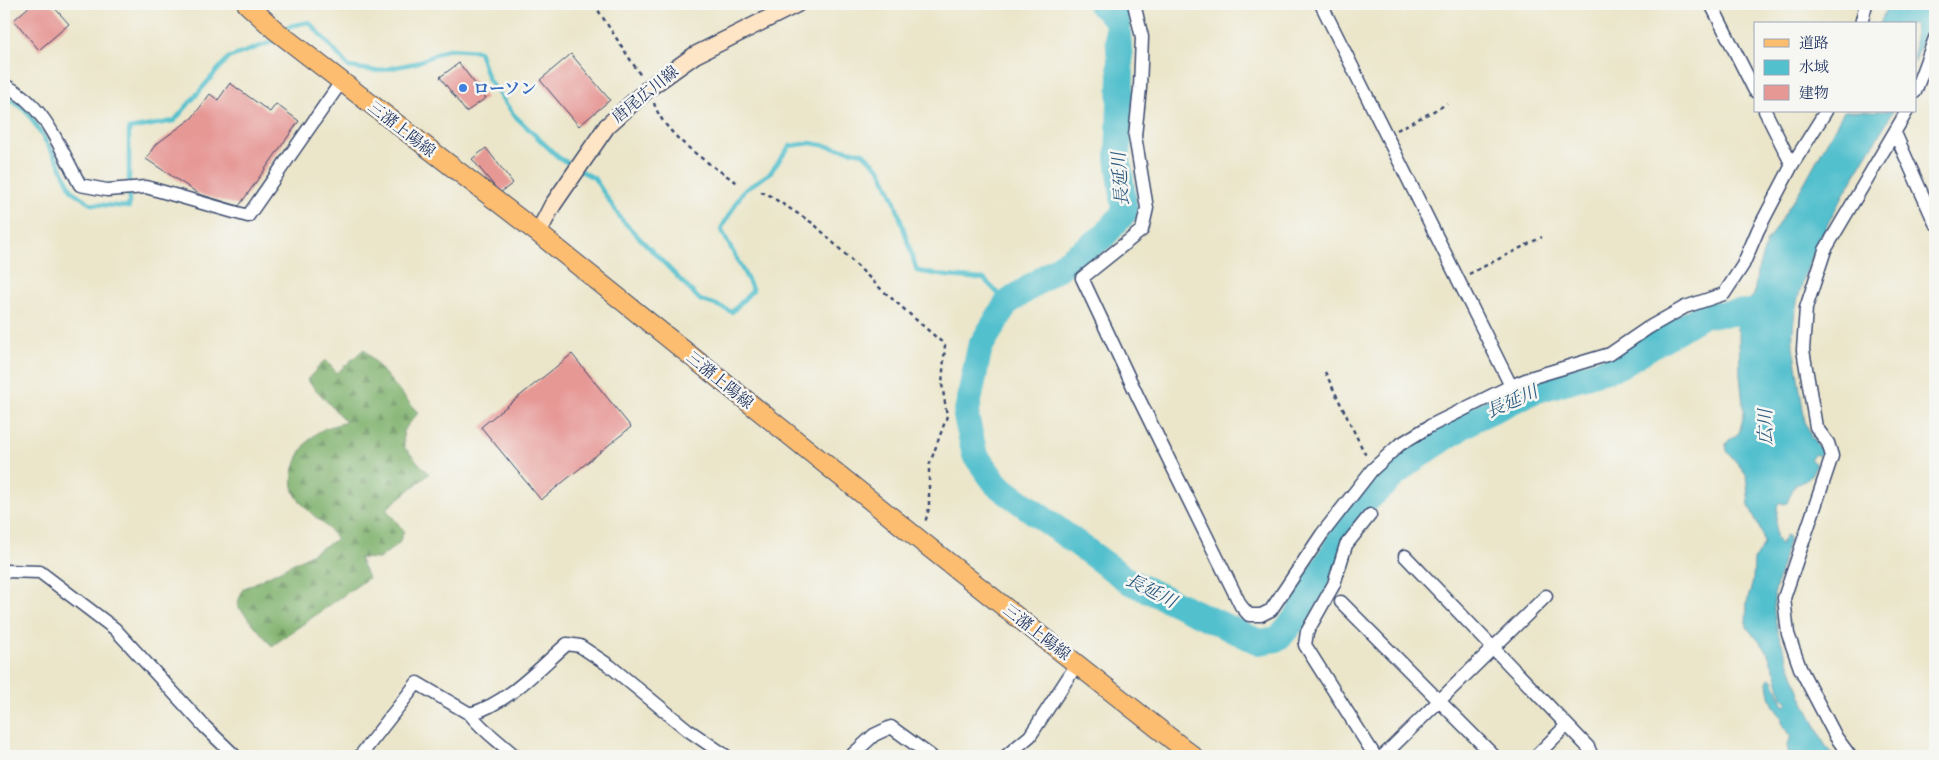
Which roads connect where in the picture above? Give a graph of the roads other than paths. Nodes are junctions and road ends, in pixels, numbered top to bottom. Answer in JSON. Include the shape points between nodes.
{"nodes":[{"id":1,"x":246,"y":4,"type":"edge"},
{"id":2,"x":798,"y":4,"type":"edge"},
{"id":3,"x":1134,"y":4,"type":"edge"},
{"id":4,"x":1321,"y":4,"type":"edge"},
{"id":5,"x":1711,"y":4,"type":"edge"},
{"id":6,"x":1866,"y":4,"type":"edge"},
{"id":7,"x":1862,"y":22,"type":"edge"},
{"id":8,"x":1935,"y":38,"type":"edge"},
{"id":9,"x":342,"y":82,"type":"junction"},
{"id":10,"x":4,"y":84,"type":"edge"},
{"id":11,"x":1754,"y":89,"type":"edge"},
{"id":12,"x":1916,"y":89,"type":"edge"},
{"id":13,"x":1766,"y":112,"type":"edge"},
{"id":14,"x":1825,"y":112,"type":"edge"},
{"id":15,"x":1906,"y":112,"type":"edge"},
{"id":16,"x":1895,"y":133,"type":"junction"},
{"id":17,"x":1792,"y":165,"type":"junction"},
{"id":18,"x":1935,"y":223,"type":"edge"},
{"id":19,"x":538,"y":233,"type":"junction"},
{"id":20,"x":1511,"y":386,"type":"junction"},
{"id":21,"x":1370,"y":515,"type":"dead end"},
{"id":22,"x":1405,"y":556,"type":"dead end"},
{"id":23,"x":4,"y":571,"type":"edge"},
{"id":24,"x":1546,"y":596,"type":"dead end"},
{"id":25,"x":1341,"y":602,"type":"dead end"},
{"id":26,"x":1494,"y":647,"type":"junction"},
{"id":27,"x":1077,"y":664,"type":"junction"},
{"id":28,"x":1438,"y":701,"type":"junction"},
{"id":29,"x":470,"y":714,"type":"junction"},
{"id":30,"x":1567,"y":725,"type":"junction"},
{"id":31,"x":501,"y":751,"type":"edge"},
{"id":32,"x":235,"y":756,"type":"edge"},
{"id":33,"x":361,"y":756,"type":"edge"},
{"id":34,"x":515,"y":756,"type":"edge"},
{"id":35,"x":726,"y":756,"type":"edge"},
{"id":36,"x":851,"y":756,"type":"edge"},
{"id":37,"x":931,"y":756,"type":"edge"},
{"id":38,"x":1006,"y":756,"type":"edge"},
{"id":39,"x":1193,"y":756,"type":"edge"},
{"id":40,"x":1375,"y":756,"type":"edge"},
{"id":41,"x":1383,"y":756,"type":"edge"},
{"id":42,"x":1494,"y":756,"type":"edge"},
{"id":43,"x":1536,"y":756,"type":"edge"},
{"id":44,"x":1592,"y":756,"type":"edge"},
{"id":45,"x":1850,"y":756,"type":"edge"}],
"edges":[{"from":1,"to":9,"type":"main road","name":"三潴上陽線"},
{"from":2,"to":19,"type":"main road","name":"唐尾広川線","via":[[695,55],[649,88],[607,126],[552,206]]},
{"from":3,"to":20,"type":"street","via":[[1142,37],[1135,136],[1148,208],[1142,230],[1082,278],[1241,606],[1249,615],[1261,615],[1271,610],[1322,534],[1375,468],[1399,445]]},
{"from":4,"to":20,"type":"street"},
{"from":5,"to":11,"type":"street"},
{"from":6,"to":7,"type":"street"},
{"from":8,"to":12,"type":"street"},
{"from":9,"to":10,"type":"street","via":[[248,216],[146,187],[107,190],[80,185],[45,118],[17,91]]},
{"from":9,"to":19,"type":"main road","name":"三潴上陽線"},
{"from":13,"to":17,"type":"street"},
{"from":14,"to":17,"type":"street"},
{"from":15,"to":16,"type":"street"},
{"from":16,"to":18,"type":"street"},
{"from":16,"to":45,"type":"street","via":[[1825,250],[1806,308],[1803,350],[1816,427],[1828,443],[1832,456],[1784,598],[1788,634],[1800,668],[1836,737]]},
{"from":17,"to":20,"type":"street","via":[[1743,265],[1724,294],[1684,307],[1610,354]]},
{"from":19,"to":27,"type":"main road","name":"三潴上陽線"},
{"from":21,"to":40,"type":"street","via":[[1346,545],[1334,584],[1304,645]]},
{"from":22,"to":26,"type":"street"},
{"from":23,"to":32,"type":"street","via":[[40,572],[115,629]]},
{"from":24,"to":26,"type":"street"},
{"from":25,"to":28,"type":"street"},
{"from":26,"to":28,"type":"street"},
{"from":26,"to":30,"type":"street"},
{"from":27,"to":38,"type":"street","via":[[1030,736]]},
{"from":27,"to":39,"type":"main road","name":"三潴上陽線"},
{"from":28,"to":41,"type":"street"},
{"from":28,"to":42,"type":"street"},
{"from":29,"to":31,"type":"street"},
{"from":29,"to":33,"type":"street","via":[[417,683]]},
{"from":29,"to":35,"type":"street","via":[[486,710],[502,700],[567,644],[580,646]]},
{"from":30,"to":43,"type":"street"},
{"from":30,"to":44,"type":"street","via":[[1588,747]]},
{"from":31,"to":34,"type":"street"},
{"from":36,"to":37,"type":"street","via":[[874,735],[892,727]]}]}
